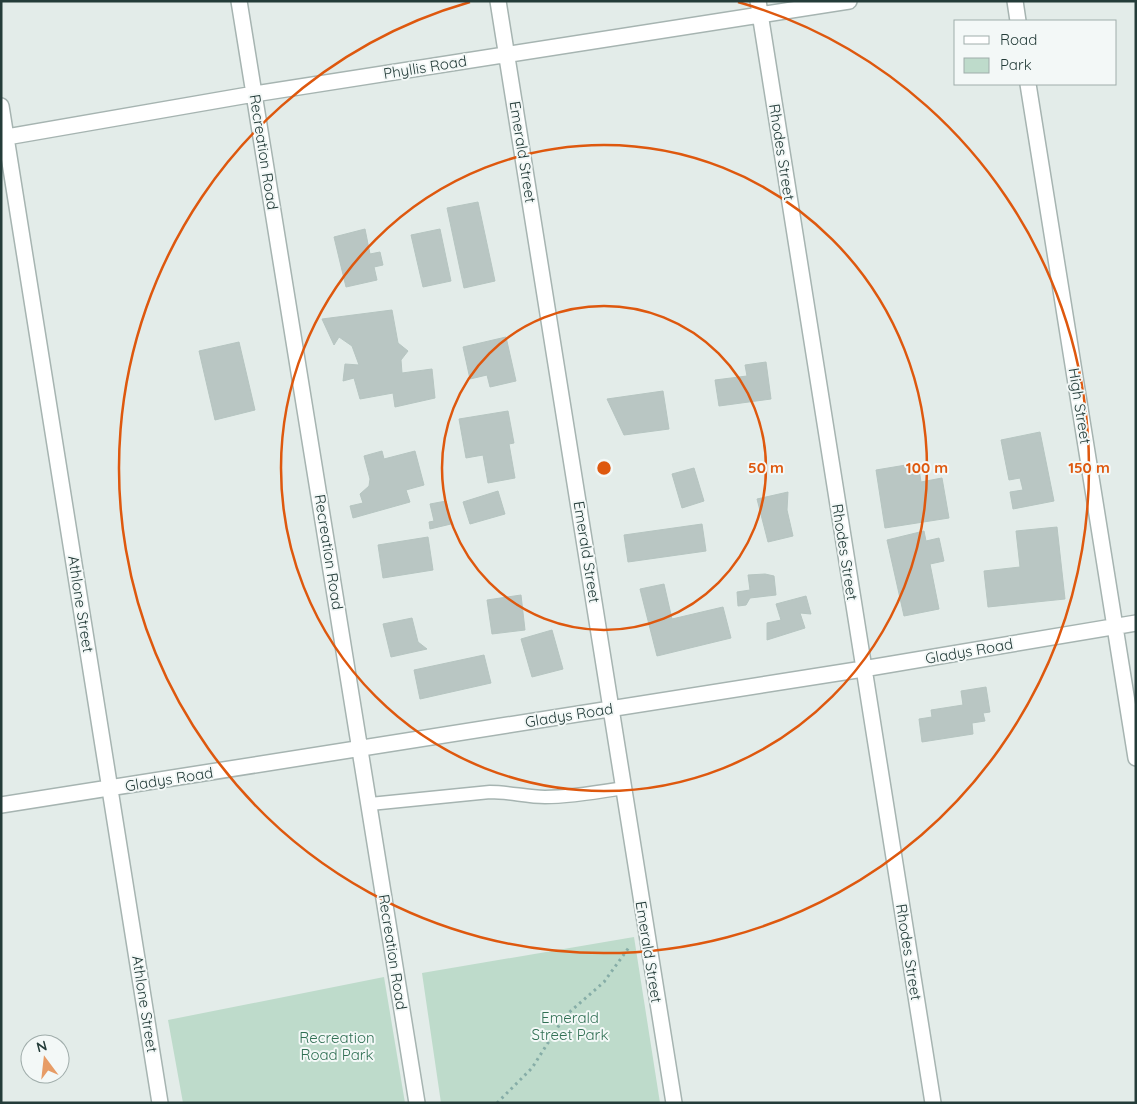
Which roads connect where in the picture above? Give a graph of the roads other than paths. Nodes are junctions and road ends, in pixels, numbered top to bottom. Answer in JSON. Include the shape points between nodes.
{"nodes":[{"id":1,"x":240,"y":1,"type":"edge"},
{"id":2,"x":498,"y":1,"type":"edge"},
{"id":3,"x":849,"y":1,"type":"edge"},
{"id":4,"x":1015,"y":1,"type":"edge"},
{"id":5,"x":759,"y":8,"type":"edge"},
{"id":6,"x":1018,"y":20,"type":"edge"},
{"id":7,"x":507,"y":54,"type":"junction"},
{"id":8,"x":1028,"y":85,"type":"edge"},
{"id":9,"x":254,"y":94,"type":"junction"},
{"id":10,"x":1,"y":106,"type":"edge"},
{"id":11,"x":4,"y":138,"type":"edge"},
{"id":12,"x":1136,"y":623,"type":"edge"},
{"id":13,"x":1115,"y":626,"type":"junction"},
{"id":14,"x":863,"y":670,"type":"junction"},
{"id":15,"x":612,"y":708,"type":"junction"},
{"id":16,"x":361,"y":749,"type":"junction"},
{"id":17,"x":1136,"y":758,"type":"edge"},
{"id":18,"x":110,"y":788,"type":"junction"},
{"id":19,"x":624,"y":788,"type":"junction"},
{"id":20,"x":370,"y":804,"type":"junction"},
{"id":21,"x":1,"y":805,"type":"edge"},
{"id":22,"x":160,"y":1103,"type":"edge"},
{"id":23,"x":417,"y":1103,"type":"edge"},
{"id":24,"x":674,"y":1103,"type":"edge"},
{"id":25,"x":933,"y":1103,"type":"edge"}],
"edges":[{"from":1,"to":9,"type":"street","name":"Recreation Road"},
{"from":2,"to":7,"type":"street","name":"Emerald Street"},
{"from":3,"to":5,"type":"street","name":"Phyllis Road"},
{"from":4,"to":6,"type":"street"},
{"from":5,"to":7,"type":"street","name":"Phyllis Road"},
{"from":5,"to":14,"type":"street","name":"Rhodes Street"},
{"from":7,"to":9,"type":"street","name":"Phyllis Road"},
{"from":7,"to":15,"type":"street","name":"Emerald Street"},
{"from":8,"to":13,"type":"street","name":"High Street"},
{"from":9,"to":11,"type":"street","name":"Phyllis Road"},
{"from":9,"to":16,"type":"street","name":"Recreation Road"},
{"from":10,"to":11,"type":"street","name":"Athlone Street"},
{"from":11,"to":18,"type":"street","name":"Athlone Street"},
{"from":12,"to":13,"type":"street","name":"Gladys Road"},
{"from":13,"to":14,"type":"street","name":"Gladys Road"},
{"from":13,"to":17,"type":"street","name":"High Street"},
{"from":14,"to":15,"type":"street","name":"Gladys Road"},
{"from":14,"to":25,"type":"street","name":"Rhodes Street"},
{"from":15,"to":16,"type":"street","name":"Gladys Road"},
{"from":15,"to":19,"type":"street","name":"Emerald Street"},
{"from":16,"to":18,"type":"street","name":"Gladys Road"},
{"from":16,"to":20,"type":"street","name":"Recreation Road"},
{"from":18,"to":21,"type":"street","name":"Gladys Road"},
{"from":18,"to":22,"type":"street","name":"Athlone Street"},
{"from":19,"to":20,"type":"lane","via":[[547,797],[490,792]]},
{"from":19,"to":24,"type":"street","name":"Emerald Street"},
{"from":20,"to":23,"type":"street","name":"Recreation Road"}]}
